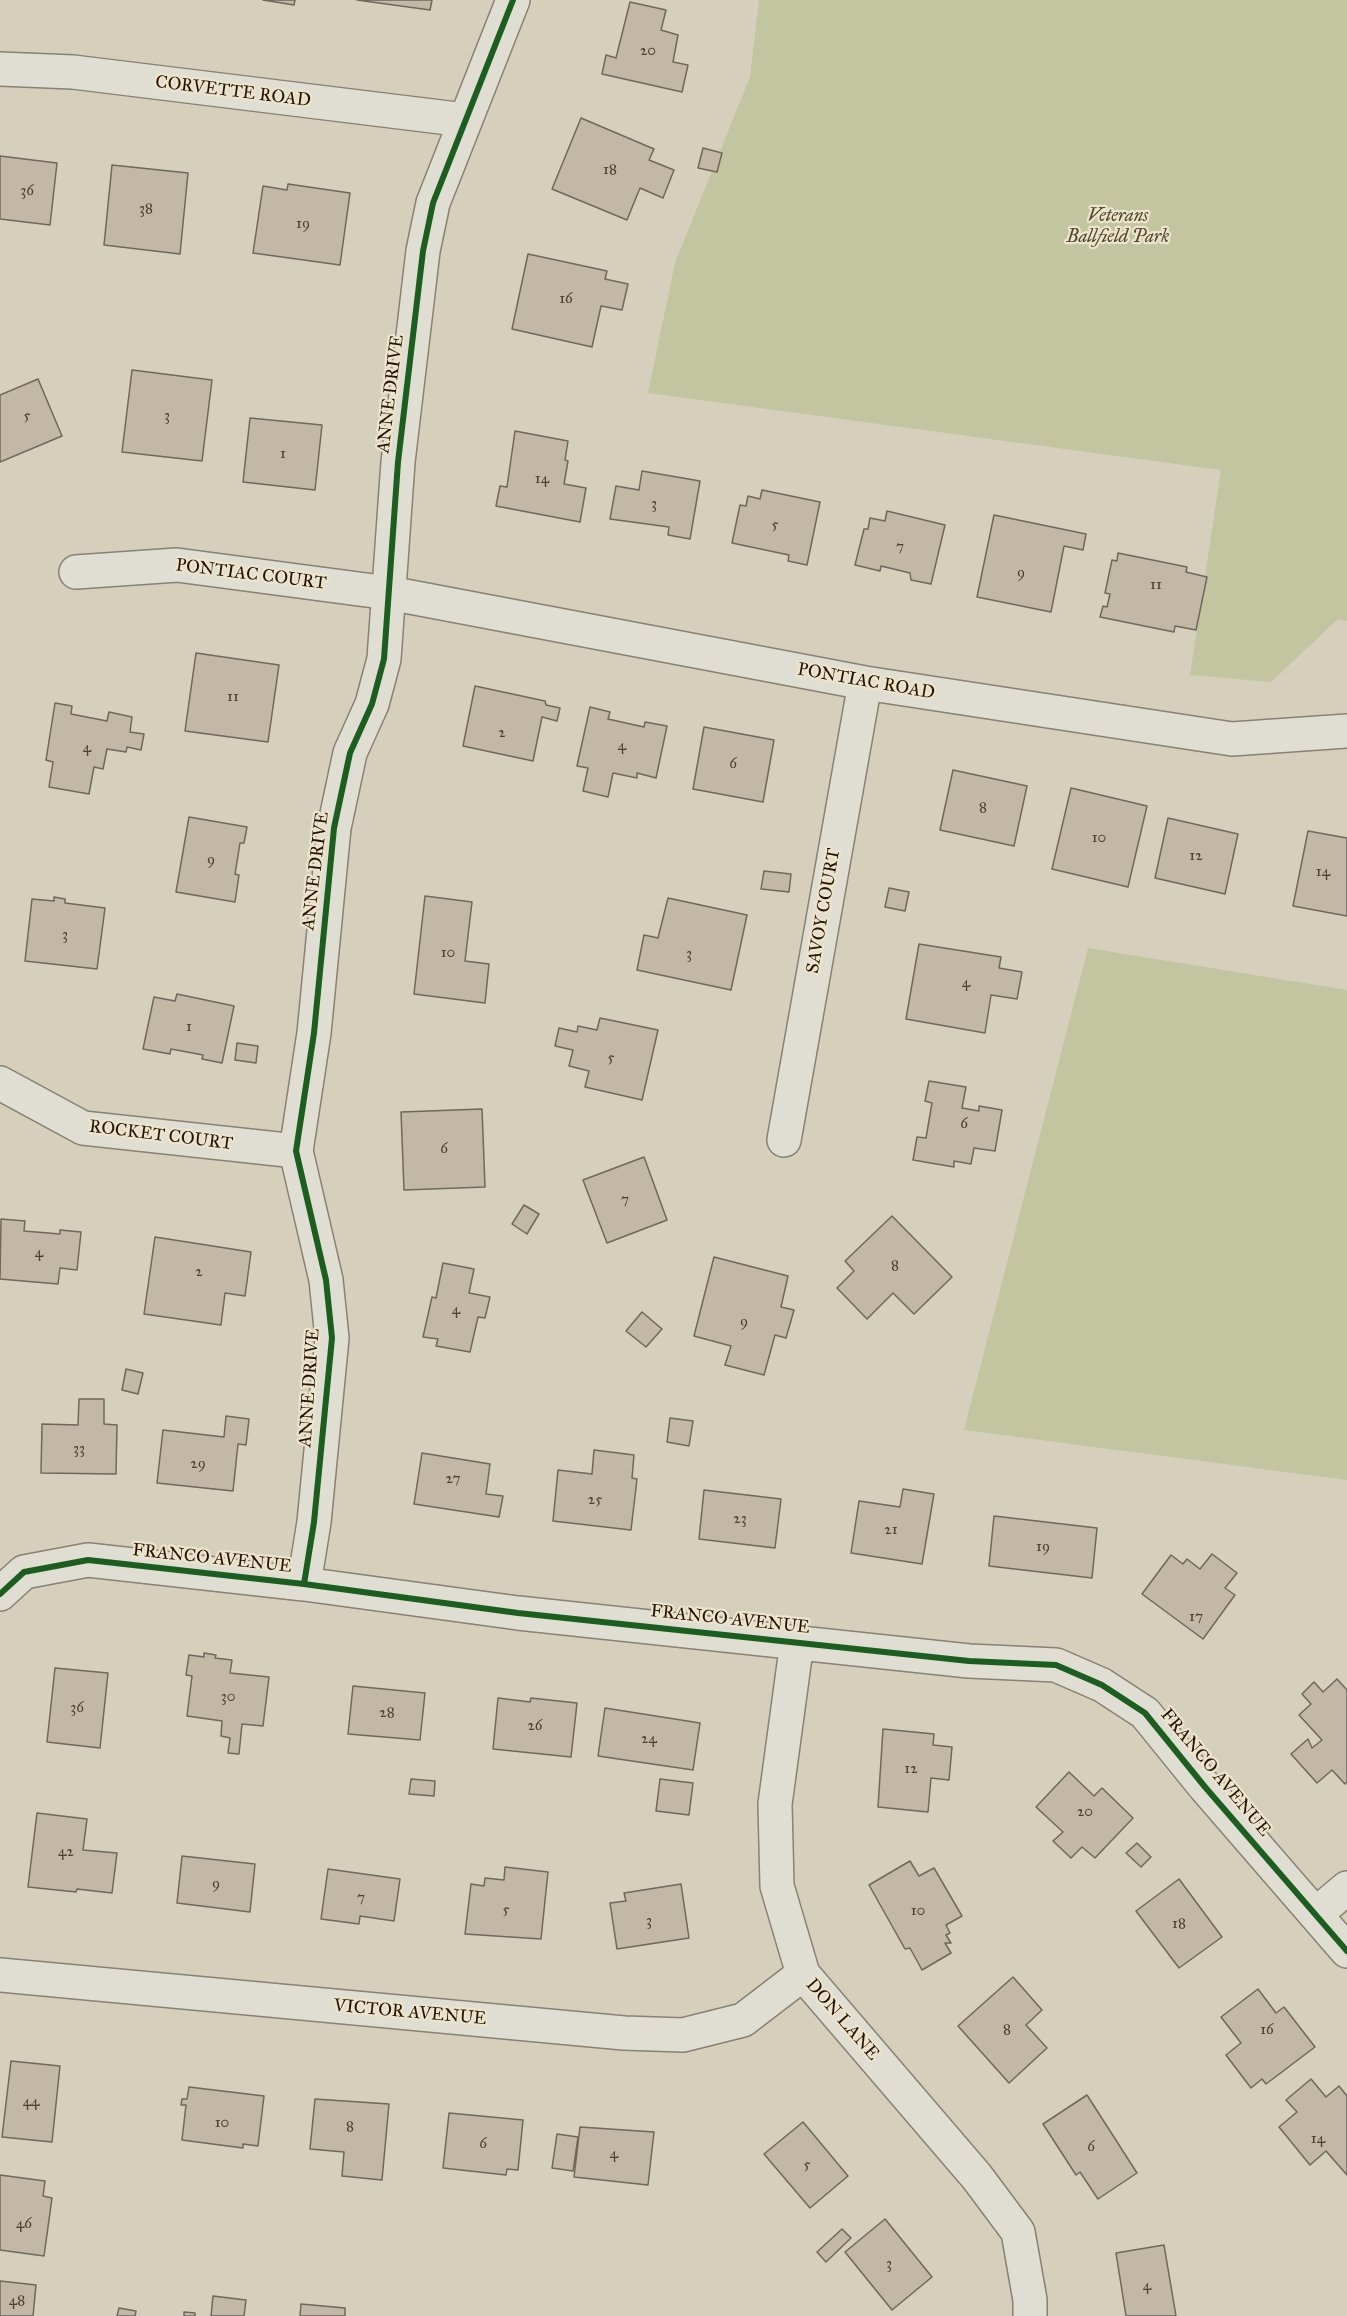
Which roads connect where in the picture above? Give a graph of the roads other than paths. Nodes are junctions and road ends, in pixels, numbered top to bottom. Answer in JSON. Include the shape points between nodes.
{"nodes":[{"id":1,"x":513,"y":0,"type":"edge"},
{"id":2,"x":0,"y":69,"type":"edge"},
{"id":3,"x":465,"y":120,"type":"junction"},
{"id":4,"x":76,"y":572,"type":"dead end"},
{"id":5,"x":389,"y":593,"type":"junction"},
{"id":6,"x":865,"y":683,"type":"junction"},
{"id":7,"x":1347,"y":731,"type":"edge"},
{"id":8,"x":0,"y":1083,"type":"edge"},
{"id":9,"x":784,"y":1140,"type":"dead end"},
{"id":10,"x":296,"y":1151,"type":"junction"},
{"id":11,"x":304,"y":1584,"type":"junction"},
{"id":12,"x":0,"y":1594,"type":"edge"},
{"id":13,"x":797,"y":1642,"type":"junction"},
{"id":14,"x":1347,"y":1888,"type":"edge"},
{"id":15,"x":1316,"y":1914,"type":"junction"},
{"id":16,"x":1347,"y":1951,"type":"edge"},
{"id":17,"x":803,"y":1974,"type":"junction"},
{"id":18,"x":0,"y":1975,"type":"edge"},
{"id":19,"x":1030,"y":2316,"type":"edge"}],
"edges":[{"from":1,"to":3,"type":"street","name":"ANNE DRIVE"},
{"from":2,"to":3,"type":"street","name":"CORVETTE ROAD","via":[[73,72]]},
{"from":3,"to":5,"type":"street","name":"ANNE DRIVE","via":[[433,203],[423,251],[398,462]]},
{"from":4,"to":5,"type":"street","name":"PONTIAC COURT","via":[[177,565]]},
{"from":5,"to":6,"type":"street","name":"PONTIAC ROAD"},
{"from":5,"to":10,"type":"street","name":"ANNE DRIVE","via":[[384,659],[372,704],[350,753],[334,828],[314,1033]]},
{"from":6,"to":7,"type":"street","name":"PONTIAC ROAD","via":[[1232,739]]},
{"from":6,"to":9,"type":"street","name":"SAVOY COURT"},
{"from":8,"to":10,"type":"street","name":"ROCKET COURT","via":[[83,1128]]},
{"from":10,"to":11,"type":"street","name":"ANNE DRIVE","via":[[326,1280],[332,1338]]},
{"from":11,"to":12,"type":"street","name":"FRANCO AVENUE","via":[[88,1560],[24,1572]]},
{"from":11,"to":13,"type":"street","name":"FRANCO AVENUE"},
{"from":13,"to":15,"type":"street","name":"FRANCO AVENUE","via":[[969,1661],[1056,1665],[1102,1685],[1145,1713]]},
{"from":13,"to":17,"type":"street","name":"DON LANE","via":[[776,1804],[777,1886]]},
{"from":14,"to":15,"type":"street"},
{"from":15,"to":16,"type":"street","name":"FRANCO AVENUE"},
{"from":17,"to":18,"type":"street","name":"VICTOR AVENUE","via":[[743,2020],[683,2035],[624,2033]]},
{"from":17,"to":19,"type":"street","name":"DON LANE","via":[[977,2177],[1018,2232]]}]}
